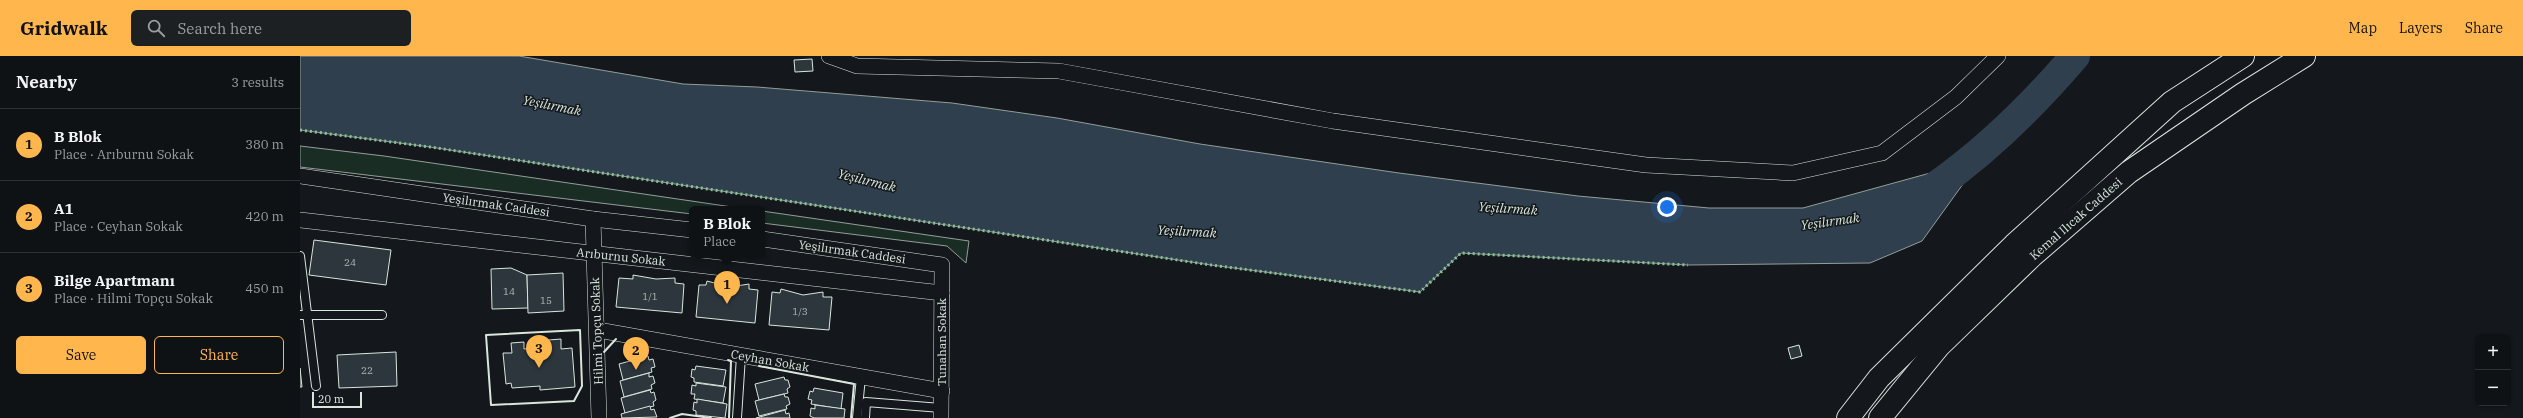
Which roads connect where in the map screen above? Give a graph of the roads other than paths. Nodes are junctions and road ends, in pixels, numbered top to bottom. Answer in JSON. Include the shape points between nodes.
{"nodes":[{"id":1,"x":829,"y":56,"type":"edge"},
{"id":2,"x":1998,"y":56,"type":"edge"},
{"id":3,"x":2243,"y":56,"type":"edge"},
{"id":4,"x":2304,"y":56,"type":"edge"},
{"id":5,"x":300,"y":176,"type":"edge"},
{"id":6,"x":594,"y":219,"type":"junction"},
{"id":7,"x":300,"y":220,"type":"edge"},
{"id":8,"x":689,"y":230,"type":"edge"},
{"id":9,"x":765,"y":239,"type":"edge"},
{"id":10,"x":595,"y":254,"type":"junction"},
{"id":11,"x":300,"y":256,"type":"edge"},
{"id":12,"x":942,"y":265,"type":"joint"},
{"id":13,"x":942,"y":293,"type":"junction"},
{"id":14,"x":304,"y":315,"type":"edge"},
{"id":15,"x":382,"y":315,"type":"dead end"},
{"id":16,"x":598,"y":330,"type":"junction"},
{"id":17,"x":742,"y":356,"type":"junction"},
{"id":18,"x":861,"y":377,"type":"junction"},
{"id":19,"x":316,"y":386,"type":"dead end"},
{"id":20,"x":942,"y":391,"type":"junction"},
{"id":21,"x":1888,"y":412,"type":"edge"},
{"id":22,"x":941,"y":413,"type":"edge"},
{"id":23,"x":599,"y":418,"type":"edge"},
{"id":24,"x":737,"y":418,"type":"edge"},
{"id":25,"x":858,"y":418,"type":"edge"},
{"id":26,"x":865,"y":418,"type":"edge"},
{"id":27,"x":1848,"y":418,"type":"edge"}],
"edges":[{"from":1,"to":2,"type":"street","via":[[857,66],[1059,71],[1372,127],[1646,164],[1793,173],[1882,153],[1956,97]]},
{"from":3,"to":27,"type":"highway","name":"Kemal Ilıcak Caddesi","via":[[2172,102],[2014,245],[1879,378]]},
{"from":4,"to":21,"type":"highway","name":"Kemal Ilıcak Caddesi","via":[[2243,94],[2129,172],[2032,256],[1944,341]]},
{"from":5,"to":6,"type":"street","name":"Yeşilırmak Caddesi"},
{"from":6,"to":8,"type":"street","name":"Yeşilırmak Caddesi"},
{"from":6,"to":10,"type":"street","name":"Hilmi Topçu Sokak"},
{"from":7,"to":10,"type":"street","name":"Arıburnu Sokak"},
{"from":9,"to":12,"type":"street","name":"Yeşilırmak Caddesi"},
{"from":10,"to":13,"type":"street","name":"Arıburnu Sokak"},
{"from":10,"to":16,"type":"street","name":"Hilmi Topçu Sokak"},
{"from":11,"to":14,"type":"lane"},
{"from":12,"to":13,"type":"street","name":"Tunahan Sokak"},
{"from":13,"to":20,"type":"street","name":"Tunahan Sokak"},
{"from":14,"to":15,"type":"lane"},
{"from":14,"to":19,"type":"lane"},
{"from":16,"to":17,"type":"street","name":"Ceyhan Sokak"},
{"from":16,"to":23,"type":"street","name":"Hilmi Topçu Sokak"},
{"from":17,"to":18,"type":"street","name":"Ceyhan Sokak"},
{"from":17,"to":24,"type":"lane"},
{"from":18,"to":20,"type":"street","name":"Ceyhan Sokak"},
{"from":18,"to":25,"type":"lane"},
{"from":20,"to":22,"type":"street","name":"Tunahan Sokak"},
{"from":22,"to":26,"type":"lane","via":[[866,402]]}]}
